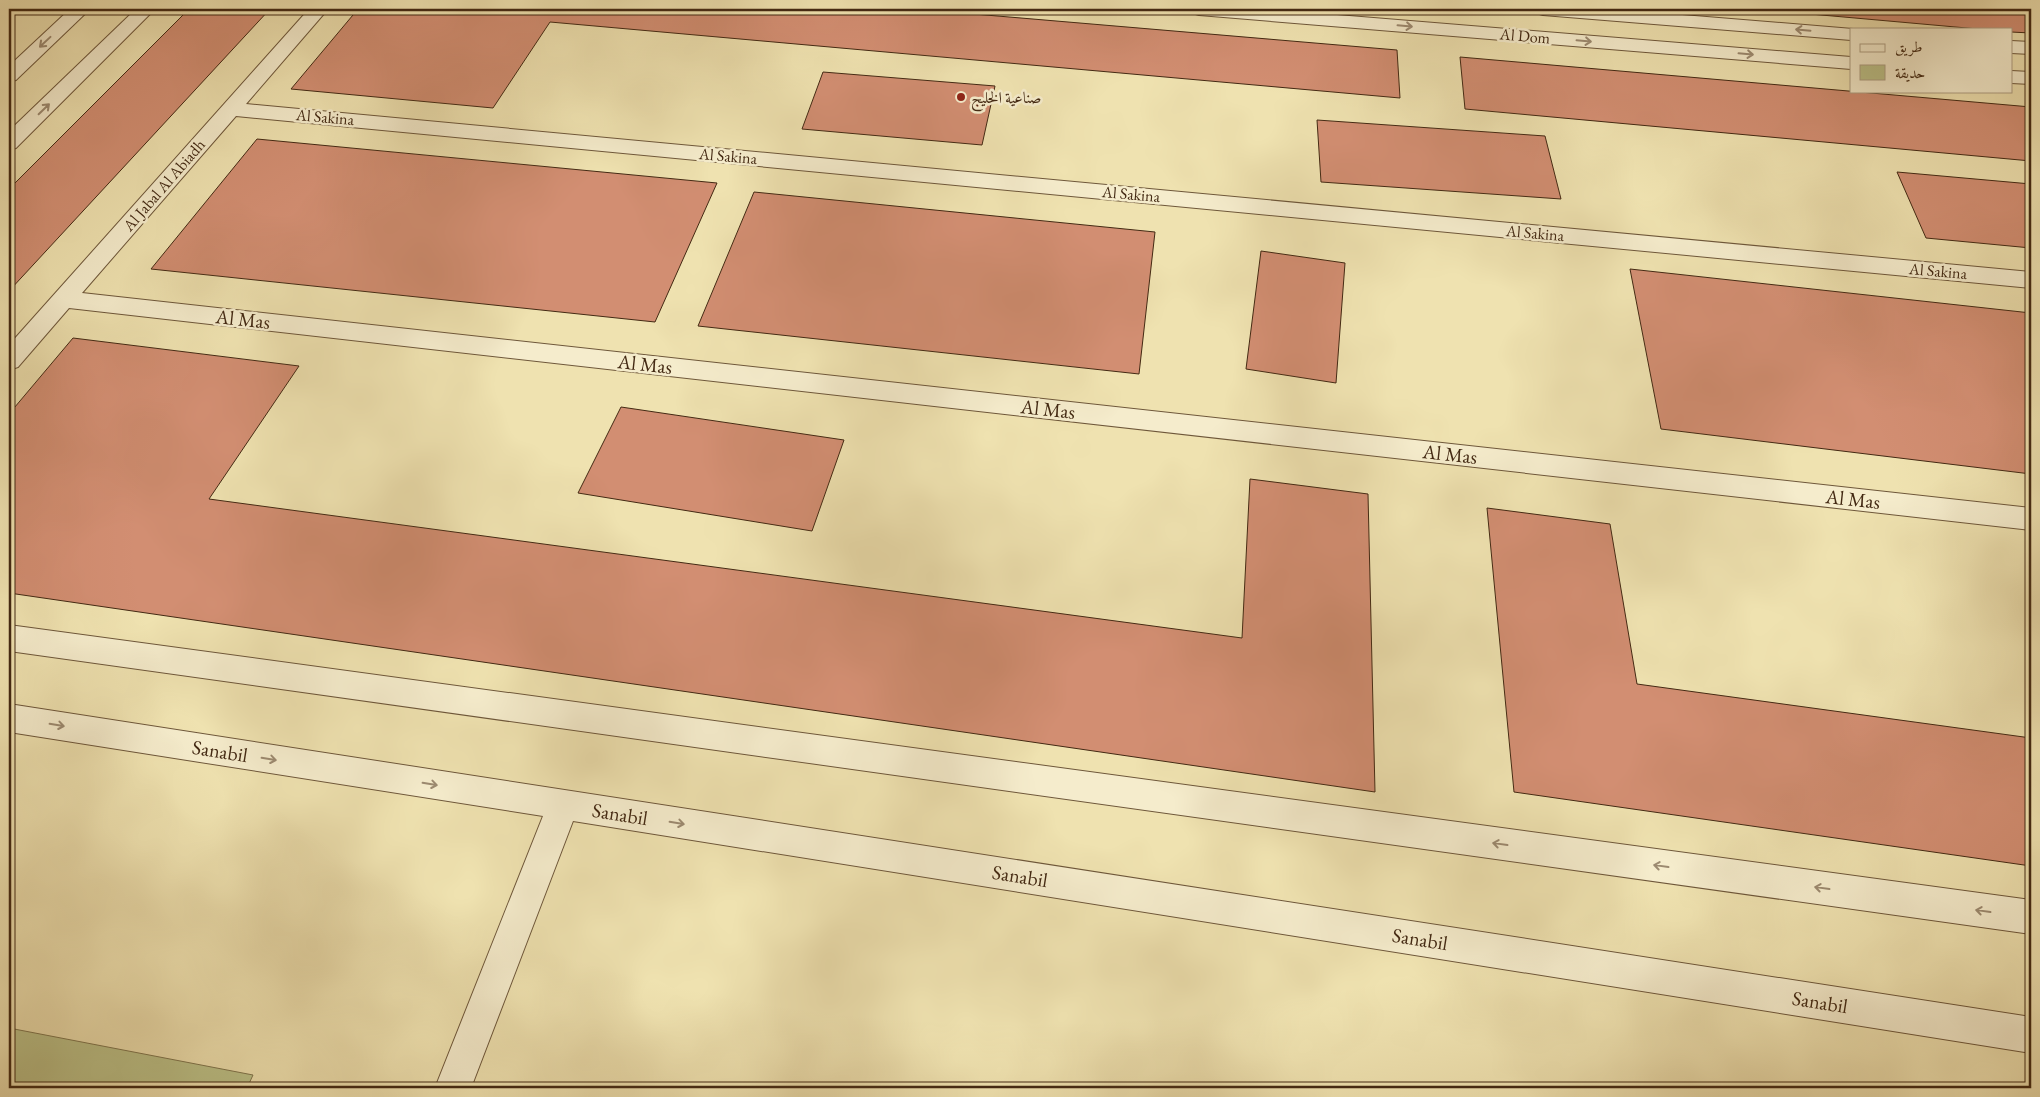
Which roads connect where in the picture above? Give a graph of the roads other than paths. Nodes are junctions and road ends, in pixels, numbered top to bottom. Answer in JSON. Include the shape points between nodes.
{"nodes":[{"id":1,"x":81,"y":9,"type":"edge"},
{"id":2,"x":146,"y":9,"type":"edge"},
{"id":3,"x":319,"y":9,"type":"edge"},
{"id":4,"x":1199,"y":9,"type":"edge"},
{"id":5,"x":1543,"y":9,"type":"edge"},
{"id":6,"x":1850,"y":34,"type":"edge"},
{"id":7,"x":2012,"y":47,"type":"edge"},
{"id":8,"x":2031,"y":48,"type":"edge"},
{"id":9,"x":1850,"y":63,"type":"edge"},
{"id":10,"x":9,"y":76,"type":"edge"},
{"id":11,"x":2012,"y":76,"type":"edge"},
{"id":12,"x":2031,"y":78,"type":"edge"},
{"id":13,"x":232,"y":108,"type":"junction"},
{"id":14,"x":9,"y":143,"type":"edge"},
{"id":15,"x":2031,"y":280,"type":"edge"},
{"id":16,"x":64,"y":299,"type":"junction"},
{"id":17,"x":9,"y":361,"type":"edge"},
{"id":18,"x":2031,"y":519,"type":"edge"},
{"id":19,"x":9,"y":638,"type":"edge"},
{"id":20,"x":9,"y":718,"type":"edge"},
{"id":21,"x":563,"y":805,"type":"junction"},
{"id":22,"x":2031,"y":917,"type":"edge"},
{"id":23,"x":2031,"y":1035,"type":"edge"},
{"id":24,"x":453,"y":1088,"type":"edge"}],
"edges":[{"from":1,"to":10,"type":"street","one_way":true},
{"from":14,"to":2,"type":"street","one_way":true},
{"from":3,"to":13,"type":"street","name":"Al Jabal Al Abiadh"},
{"from":4,"to":9,"type":"street","name":"Al Dom","one_way":true},
{"from":6,"to":5,"type":"street","name":"Al Dom","one_way":true},
{"from":7,"to":8,"type":"street"},
{"from":11,"to":12,"type":"street"},
{"from":13,"to":15,"type":"street","name":"Al Sakina"},
{"from":13,"to":16,"type":"street","name":"Al Jabal Al Abiadh"},
{"from":16,"to":17,"type":"street","name":"Al Jabal Al Abiadh"},
{"from":16,"to":18,"type":"street","name":"Al Mas"},
{"from":22,"to":19,"type":"street","one_way":true},
{"from":20,"to":21,"type":"street","name":"Sanabil","one_way":true},
{"from":21,"to":23,"type":"street","name":"Sanabil","one_way":true},
{"from":21,"to":24,"type":"street"}]}
